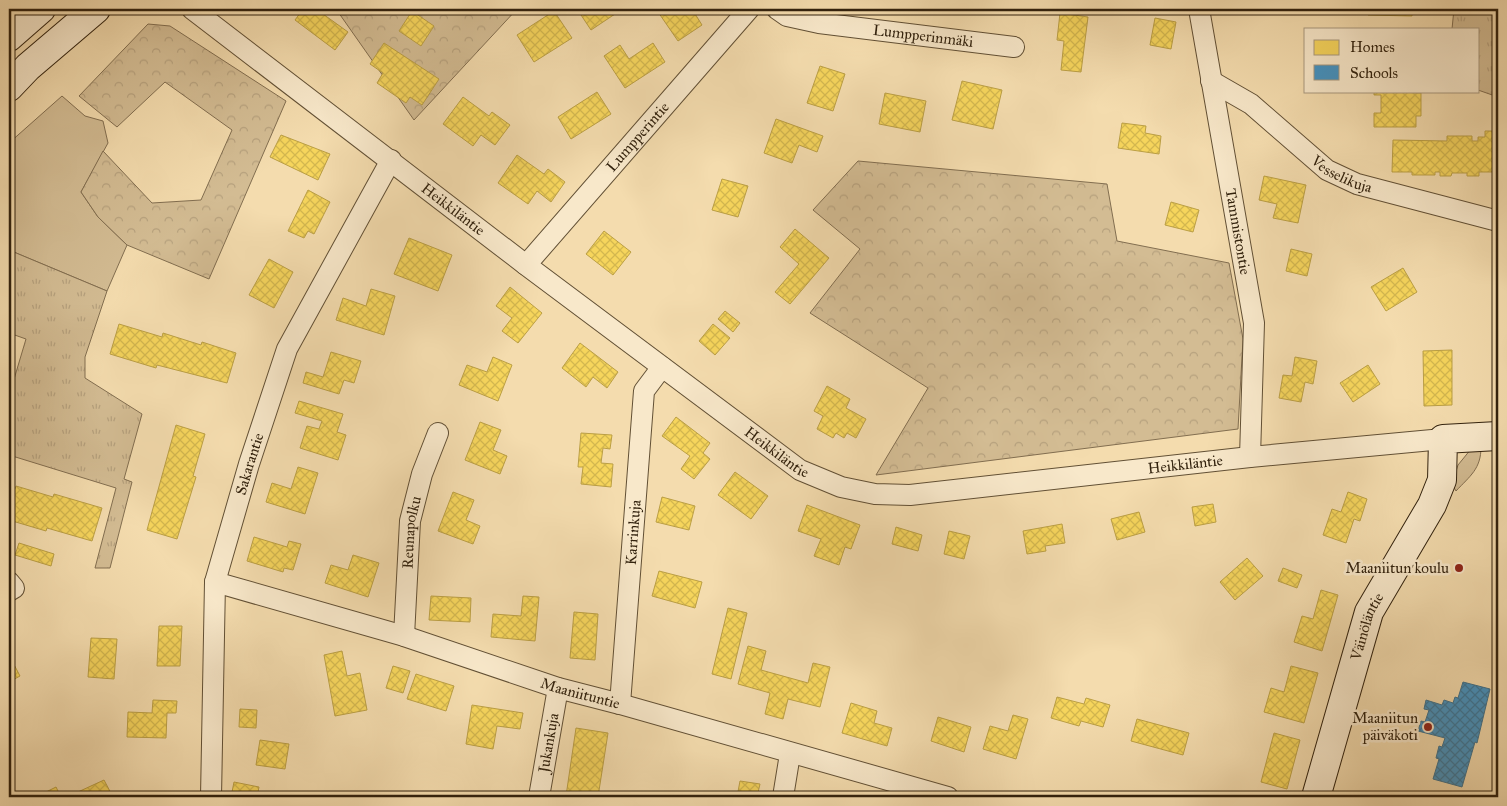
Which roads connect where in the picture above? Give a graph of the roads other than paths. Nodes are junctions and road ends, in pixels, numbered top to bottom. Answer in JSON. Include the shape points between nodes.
{"nodes":[{"id":1,"x":41,"y":9,"type":"edge"},
{"id":2,"x":96,"y":9,"type":"edge"},
{"id":3,"x":192,"y":9,"type":"edge"},
{"id":4,"x":749,"y":9,"type":"edge"},
{"id":5,"x":777,"y":9,"type":"edge"},
{"id":6,"x":1199,"y":9,"type":"edge"},
{"id":7,"x":9,"y":37,"type":"edge"},
{"id":8,"x":1014,"y":47,"type":"dead end"},
{"id":9,"x":1211,"y":81,"type":"junction"},
{"id":10,"x":9,"y":87,"type":"edge"},
{"id":11,"x":391,"y":160,"type":"junction"},
{"id":12,"x":1498,"y":221,"type":"edge"},
{"id":13,"x":526,"y":265,"type":"junction"},
{"id":14,"x":662,"y":367,"type":"junction"},
{"id":15,"x":438,"y":433,"type":"dead end"},
{"id":16,"x":1498,"y":436,"type":"edge"},
{"id":17,"x":1443,"y":439,"type":"junction"},
{"id":18,"x":1250,"y":457,"type":"junction"},
{"id":19,"x":9,"y":582,"type":"edge"},
{"id":20,"x":215,"y":582,"type":"junction"},
{"id":21,"x":9,"y":591,"type":"edge"},
{"id":22,"x":404,"y":636,"type":"junction"},
{"id":23,"x":558,"y":688,"type":"junction"},
{"id":24,"x":620,"y":704,"type":"junction"},
{"id":25,"x":790,"y":754,"type":"junction"},
{"id":26,"x":211,"y":797,"type":"edge"},
{"id":27,"x":539,"y":797,"type":"edge"},
{"id":28,"x":783,"y":797,"type":"edge"},
{"id":29,"x":948,"y":797,"type":"edge"},
{"id":30,"x":1316,"y":797,"type":"edge"}],
"edges":[{"from":1,"to":7,"type":"street"},
{"from":2,"to":10,"type":"street"},
{"from":3,"to":11,"type":"street","name":"Heikkiläntie"},
{"from":4,"to":13,"type":"street","name":"Lumpperintie"},
{"from":5,"to":8,"type":"street","name":"Lumpperinmäki","via":[[787,16],[818,23]]},
{"from":6,"to":9,"type":"street","name":"Tammistontie"},
{"from":9,"to":12,"type":"street","name":"Vesselikuja","via":[[1251,104],[1327,170],[1349,180]]},
{"from":9,"to":18,"type":"street","name":"Tammistontie","via":[[1254,323]]},
{"from":11,"to":13,"type":"street","name":"Heikkiläntie"},
{"from":11,"to":20,"type":"street","name":"Sakarantie","via":[[287,349]]},
{"from":13,"to":14,"type":"street","name":"Heikkiläntie"},
{"from":14,"to":18,"type":"street","name":"Heikkiläntie","via":[[800,470],[842,487],[876,494],[910,495]]},
{"from":14,"to":24,"type":"street","name":"Karrinkuja","via":[[644,391]]},
{"from":15,"to":22,"type":"street","name":"Reunapolku","via":[[422,474],[410,521]]},
{"from":16,"to":17,"type":"street","name":"Heikkiläntie"},
{"from":17,"to":18,"type":"street","name":"Heikkiläntie"},
{"from":17,"to":30,"type":"street","name":"Väinöläntie","via":[[1442,480],[1432,505],[1369,612]]},
{"from":19,"to":21,"type":"street","via":[[14,588]]},
{"from":20,"to":22,"type":"street","name":"Maaniituntie"},
{"from":20,"to":26,"type":"street","name":"Sakarantie"},
{"from":22,"to":23,"type":"street","name":"Maaniituntie"},
{"from":23,"to":24,"type":"street","name":"Maaniituntie"},
{"from":23,"to":27,"type":"street","name":"Jukankuja"},
{"from":24,"to":25,"type":"street","name":"Maaniituntie"},
{"from":25,"to":28,"type":"street"},
{"from":25,"to":29,"type":"street","name":"Maaniituntie"}]}
